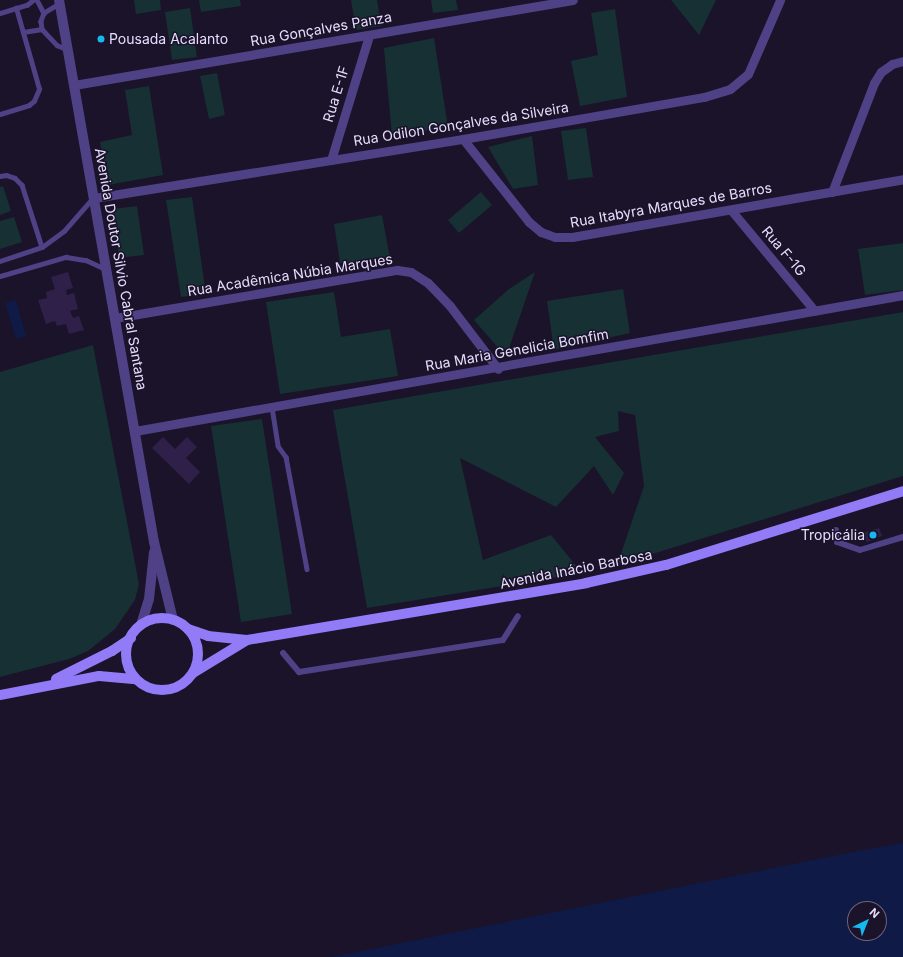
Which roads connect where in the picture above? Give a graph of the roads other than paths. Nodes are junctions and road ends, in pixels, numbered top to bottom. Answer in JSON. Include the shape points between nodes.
{"nodes":[{"id":1,"x":33,"y":0,"type":"edge"},
{"id":2,"x":37,"y":0,"type":"edge"},
{"id":3,"x":573,"y":0,"type":"edge"},
{"id":4,"x":780,"y":0,"type":"edge"},
{"id":5,"x":60,"y":2,"type":"edge"},
{"id":6,"x":16,"y":8,"type":"junction"},
{"id":7,"x":0,"y":13,"type":"edge"},
{"id":8,"x":44,"y":13,"type":"junction"},
{"id":9,"x":42,"y":29,"type":"junction"},
{"id":10,"x":23,"y":32,"type":"junction"},
{"id":11,"x":369,"y":36,"type":"junction"},
{"id":12,"x":68,"y":50,"type":"junction"},
{"id":13,"x":903,"y":61,"type":"edge"},
{"id":14,"x":74,"y":85,"type":"junction"},
{"id":15,"x":0,"y":114,"type":"edge"},
{"id":16,"x":463,"y":139,"type":"junction"},
{"id":17,"x":331,"y":160,"type":"junction"},
{"id":18,"x":0,"y":176,"type":"edge"},
{"id":19,"x":903,"y":179,"type":"edge"},
{"id":20,"x":832,"y":192,"type":"junction"},
{"id":21,"x":94,"y":198,"type":"junction"},
{"id":22,"x":731,"y":210,"type":"junction"},
{"id":23,"x":42,"y":247,"type":"junction"},
{"id":24,"x":0,"y":261,"type":"edge"},
{"id":25,"x":106,"y":270,"type":"junction"},
{"id":26,"x":0,"y":276,"type":"edge"},
{"id":27,"x":903,"y":295,"type":"edge"},
{"id":28,"x":815,"y":311,"type":"junction"},
{"id":29,"x":115,"y":318,"type":"junction"},
{"id":30,"x":498,"y":369,"type":"junction"},
{"id":31,"x":272,"y":405,"type":"junction"},
{"id":32,"x":135,"y":431,"type":"junction"},
{"id":33,"x":903,"y":491,"type":"edge"},
{"id":34,"x":836,"y":530,"type":"dead end"},
{"id":35,"x":903,"y":536,"type":"edge"},
{"id":36,"x":154,"y":542,"type":"junction"},
{"id":37,"x":306,"y":569,"type":"dead end"},
{"id":38,"x":518,"y":616,"type":"dead end"},
{"id":39,"x":173,"y":620,"type":"junction"},
{"id":40,"x":141,"y":626,"type":"junction"},
{"id":41,"x":188,"y":630,"type":"junction"},
{"id":42,"x":131,"y":638,"type":"junction"},
{"id":43,"x":247,"y":640,"type":"junction"},
{"id":44,"x":283,"y":654,"type":"dead end"},
{"id":45,"x":193,"y":673,"type":"junction"},
{"id":46,"x":136,"y":679,"type":"junction"},
{"id":47,"x":47,"y":684,"type":"junction"},
{"id":48,"x":0,"y":695,"type":"edge"}],
"edges":[{"from":1,"to":6,"type":"lane"},
{"from":2,"to":8,"type":"lane"},
{"from":3,"to":11,"type":"street","name":"Rua Gonçalves Panza"},
{"from":4,"to":16,"type":"street","name":"Rua Odilon Gonçalves da Silveira","via":[[748,74],[730,89],[704,97]]},
{"from":5,"to":8,"type":"lane"},
{"from":5,"to":12,"type":"street","name":"Avenida Doutor Silvio Cabral Santana"},
{"from":6,"to":7,"type":"lane"},
{"from":6,"to":10,"type":"lane"},
{"from":8,"to":9,"type":"lane","via":[[41,20]]},
{"from":9,"to":10,"type":"lane"},
{"from":9,"to":12,"type":"lane","via":[[57,45]]},
{"from":10,"to":15,"type":"lane","via":[[39,89],[38,94],[29,105]]},
{"from":11,"to":14,"type":"street","name":"Rua Gonçalves Panza"},
{"from":11,"to":17,"type":"street","name":"Rua E-1F"},
{"from":12,"to":14,"type":"street","name":"Avenida Doutor Silvio Cabral Santana"},
{"from":13,"to":20,"type":"street","via":[[892,64],[881,72],[874,83]]},
{"from":14,"to":21,"type":"street","name":"Avenida Doutor Silvio Cabral Santana"},
{"from":16,"to":17,"type":"street","name":"Rua Odilon Gonçalves da Silveira"},
{"from":16,"to":22,"type":"street","name":"Rua Itabyra Marques de Barros","via":[[529,222],[541,232],[555,237],[572,237]]},
{"from":17,"to":21,"type":"street","name":"Rua Odilon Gonçalves da Silveira"},
{"from":18,"to":23,"type":"lane","via":[[15,178],[22,185]]},
{"from":19,"to":20,"type":"street","name":"Rua Itabyra Marques de Barros"},
{"from":20,"to":22,"type":"street","name":"Rua Itabyra Marques de Barros"},
{"from":21,"to":23,"type":"lane","via":[[64,231]]},
{"from":21,"to":25,"type":"street","name":"Avenida Doutor Silvio Cabral Santana"},
{"from":22,"to":28,"type":"street","name":"Rua F-1G"},
{"from":23,"to":24,"type":"lane"},
{"from":25,"to":26,"type":"lane","via":[[86,260],[66,258]]},
{"from":25,"to":29,"type":"street","name":"Avenida Doutor Silvio Cabral Santana"},
{"from":27,"to":28,"type":"street","name":"Rua Maria Genelicia Bomfim"},
{"from":28,"to":30,"type":"street","name":"Rua Maria Genelicia Bomfim"},
{"from":29,"to":30,"type":"street","name":"Rua Acadêmica Núbia Marques","via":[[397,270],[411,272],[428,283],[450,306]]},
{"from":29,"to":32,"type":"street","name":"Avenida Doutor Silvio Cabral Santana"},
{"from":30,"to":31,"type":"street","name":"Rua Maria Genelicia Bomfim"},
{"from":31,"to":32,"type":"street","name":"Rua Maria Genelicia Bomfim"},
{"from":31,"to":37,"type":"lane","via":[[278,446],[286,457]]},
{"from":32,"to":36,"type":"street","name":"Avenida Doutor Silvio Cabral Santana"},
{"from":33,"to":43,"type":"main road","name":"Avenida Inácio Barbosa","via":[[659,567],[513,596]]},
{"from":34,"to":35,"type":"street","via":[[837,542],[860,550]]},
{"from":36,"to":39,"type":"street","name":"Avenida Doutor Silvio Cabral Santana"},
{"from":36,"to":40,"type":"street","name":"Avenida Doutor Silvio Cabral Santana","via":[[153,570]]},
{"from":38,"to":44,"type":"street","via":[[503,640],[299,672]]},
{"from":39,"to":40,"type":"main road","via":[[156,619]]},
{"from":39,"to":41,"type":"main road"},
{"from":40,"to":42,"type":"main road"},
{"from":41,"to":43,"type":"main road","name":"Avenida Inácio Barbosa","via":[[208,636]]},
{"from":41,"to":45,"type":"main road","via":[[197,646],[198,655]]},
{"from":42,"to":46,"type":"main road","via":[[127,659]]},
{"from":42,"to":47,"type":"main road","via":[[112,651]]},
{"from":43,"to":45,"type":"main road","name":"Avenida Inácio Barbosa"},
{"from":45,"to":46,"type":"main road","via":[[180,686],[166,690],[152,689]]},
{"from":46,"to":47,"type":"main road","via":[[99,676]]},
{"from":47,"to":48,"type":"main road"}]}
